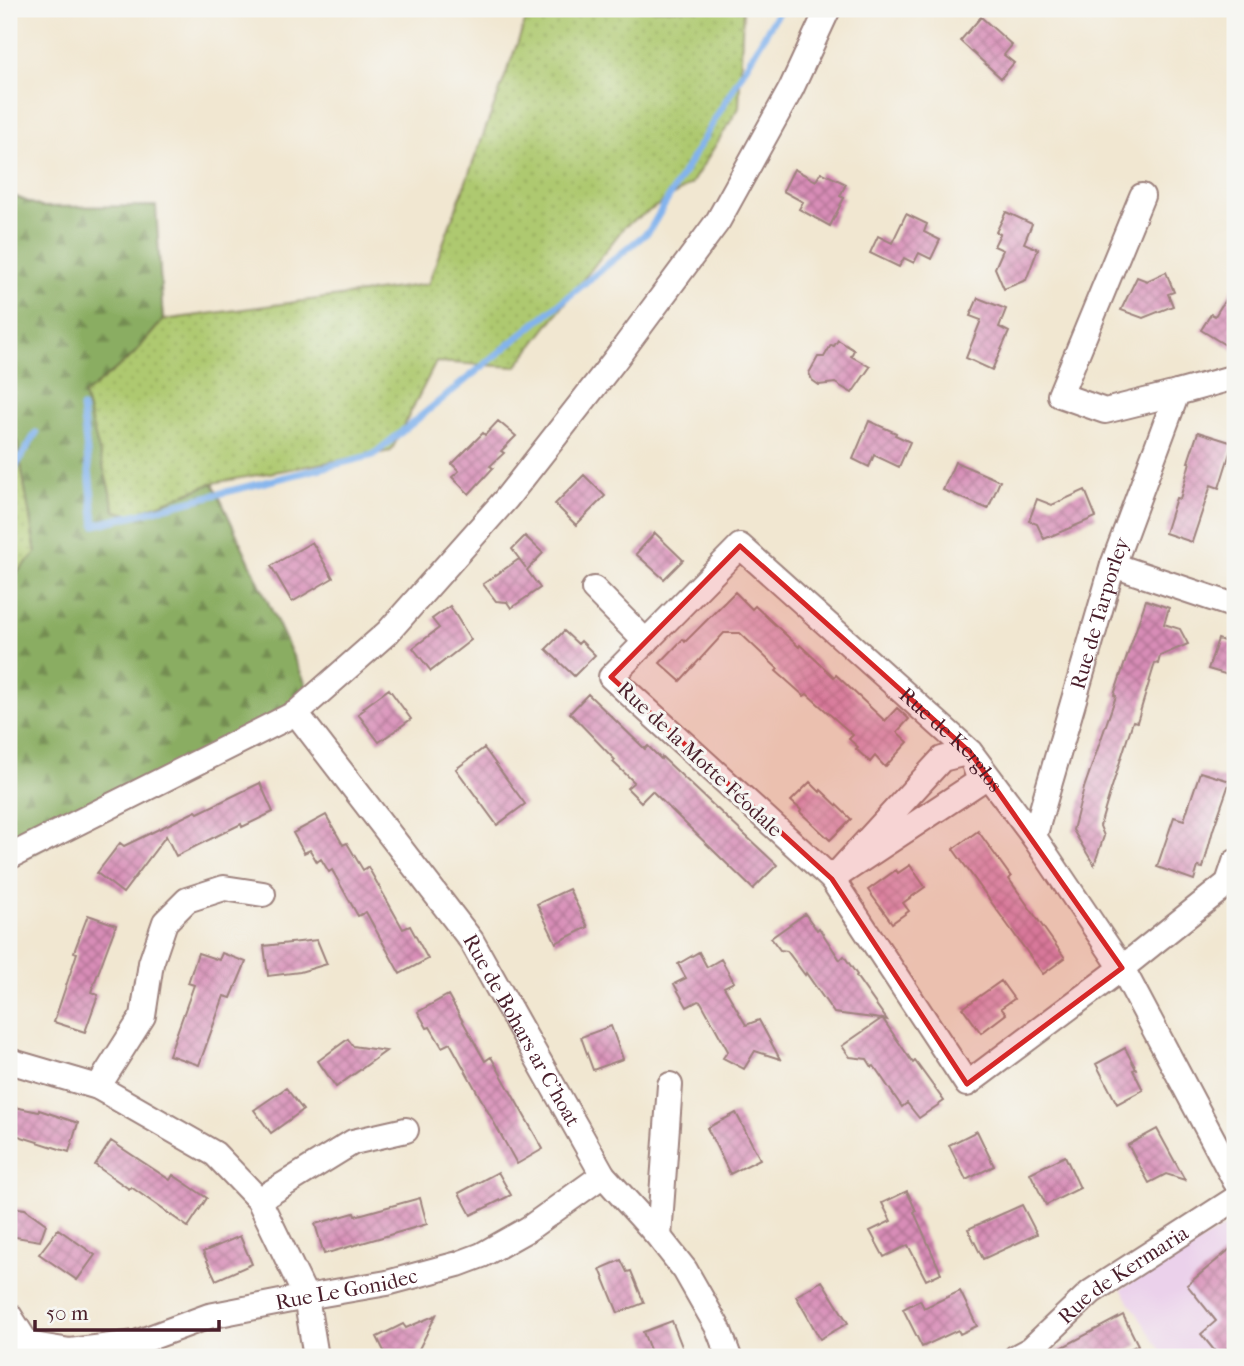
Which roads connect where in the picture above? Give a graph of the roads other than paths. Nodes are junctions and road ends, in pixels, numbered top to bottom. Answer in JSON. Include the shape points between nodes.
{"nodes":[{"id":1,"x":828,"y":9,"type":"edge"},
{"id":2,"x":1142,"y":196,"type":"dead end"},
{"id":3,"x":1235,"y":377,"type":"edge"},
{"id":4,"x":1177,"y":393,"type":"junction"},
{"id":5,"x":740,"y":546,"type":"joint"},
{"id":6,"x":1113,"y":565,"type":"junction"},
{"id":7,"x":594,"y":589,"type":"dead end"},
{"id":8,"x":1235,"y":606,"type":"edge"},
{"id":9,"x":646,"y":642,"type":"junction"},
{"id":10,"x":296,"y":713,"type":"junction"},
{"id":11,"x":970,"y":752,"type":"junction"},
{"id":12,"x":1034,"y":837,"type":"junction"},
{"id":13,"x":9,"y":857,"type":"edge"},
{"id":14,"x":1235,"y":862,"type":"edge"},
{"id":15,"x":832,"y":879,"type":"junction"},
{"id":16,"x":263,"y":894,"type":"dead end"},
{"id":17,"x":1122,"y":968,"type":"junction"},
{"id":18,"x":9,"y":1061,"type":"edge"},
{"id":19,"x":670,"y":1085,"type":"dead end"},
{"id":20,"x":98,"y":1087,"type":"junction"},
{"id":21,"x":407,"y":1130,"type":"dead end"},
{"id":22,"x":603,"y":1175,"type":"junction"},
{"id":23,"x":1235,"y":1181,"type":"edge"},
{"id":24,"x":1235,"y":1199,"type":"edge"},
{"id":25,"x":259,"y":1200,"type":"junction"},
{"id":26,"x":659,"y":1237,"type":"junction"},
{"id":27,"x":306,"y":1297,"type":"junction"},
{"id":28,"x":9,"y":1315,"type":"edge"},
{"id":29,"x":18,"y":1343,"type":"edge"},
{"id":30,"x":1028,"y":1355,"type":"edge"},
{"id":31,"x":316,"y":1357,"type":"edge"},
{"id":32,"x":729,"y":1357,"type":"edge"}],
"edges":[{"from":1,"to":10,"type":"street","via":[[791,89],[718,221],[615,360],[506,499],[388,632]]},
{"from":2,"to":4,"type":"street","via":[[1060,394],[1105,411]]},
{"from":3,"to":4,"type":"street"},
{"from":4,"to":6,"type":"street","name":"Rue de Tarporley"},
{"from":5,"to":9,"type":"street","name":"Rue de la Motte Féodale"},
{"from":5,"to":11,"type":"street","name":"Rue de Kerglos"},
{"from":6,"to":8,"type":"street"},
{"from":6,"to":12,"type":"street","name":"Rue de Tarporley"},
{"from":7,"to":9,"type":"street"},
{"from":9,"to":15,"type":"street","name":"Rue de la Motte Féodale","via":[[611,677]]},
{"from":10,"to":13,"type":"street"},
{"from":10,"to":22,"type":"street","name":"Rue de Bohars ar C'hoat","via":[[471,940]]},
{"from":11,"to":12,"type":"street","name":"Rue de Kerglos"},
{"from":11,"to":15,"type":"street","via":[[942,759]]},
{"from":11,"to":15,"type":"street","via":[[980,781]]},
{"from":12,"to":17,"type":"street","name":"Rue de Kerglos"},
{"from":14,"to":17,"type":"street","via":[[1228,883]]},
{"from":15,"to":17,"type":"street","name":"Rue de la Motte Féodale","via":[[967,1084]]},
{"from":16,"to":20,"type":"street","via":[[224,888],[187,900],[165,922],[150,962],[143,1016]]},
{"from":17,"to":23,"type":"street","name":"Rue de Kerglos"},
{"from":18,"to":20,"type":"street"},
{"from":19,"to":26,"type":"street"},
{"from":20,"to":25,"type":"street","via":[[215,1154]]},
{"from":21,"to":25,"type":"street","via":[[353,1142]]},
{"from":22,"to":26,"type":"street","name":"Rue de Bohars ar C'hoat"},
{"from":22,"to":27,"type":"street","name":"Rue Le Gonidec","via":[[528,1229],[482,1255],[387,1283]]},
{"from":24,"to":30,"type":"street","name":"Rue de Kermaria","via":[[1091,1292]]},
{"from":25,"to":27,"type":"street"},
{"from":26,"to":32,"type":"street","name":"Rue de Bohars ar C'hoat","via":[[685,1270],[719,1328]]},
{"from":27,"to":29,"type":"street","name":"Rue Le Gonidec","via":[[209,1316],[136,1343],[70,1351]]},
{"from":27,"to":31,"type":"street"},
{"from":28,"to":29,"type":"street","name":"Rue Le Gonidec"}]}
